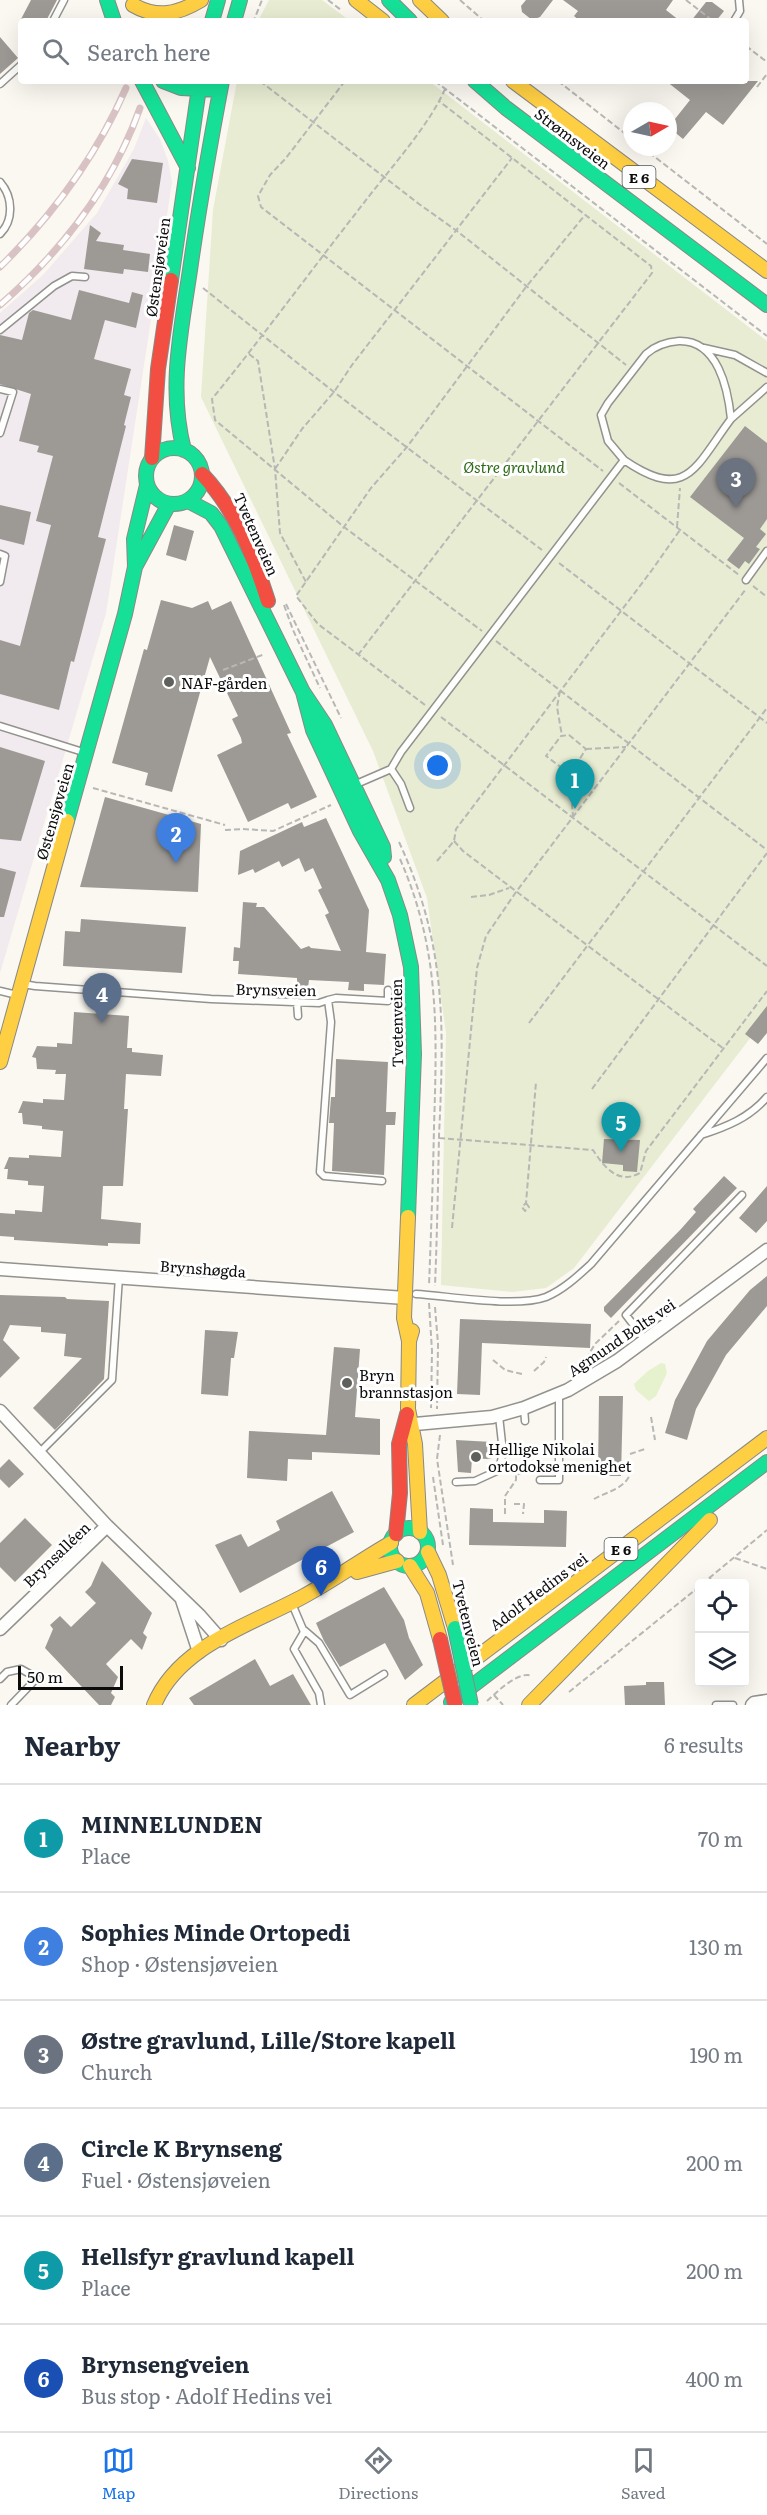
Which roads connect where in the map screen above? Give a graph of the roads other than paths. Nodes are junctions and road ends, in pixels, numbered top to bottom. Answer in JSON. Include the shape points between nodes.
{"nodes":[{"id":1,"x":64,"y":0,"type":"edge"},
{"id":2,"x":107,"y":0,"type":"edge"},
{"id":3,"x":201,"y":0,"type":"edge"},
{"id":4,"x":218,"y":0,"type":"edge"},
{"id":5,"x":240,"y":0,"type":"edge"},
{"id":6,"x":357,"y":0,"type":"edge"},
{"id":7,"x":389,"y":0,"type":"edge"},
{"id":8,"x":420,"y":0,"type":"edge"},
{"id":9,"x":739,"y":0,"type":"edge"},
{"id":10,"x":132,"y":3,"type":"edge"},
{"id":11,"x":55,"y":18,"type":"edge"},
{"id":12,"x":113,"y":18,"type":"edge"},
{"id":13,"x":140,"y":18,"type":"edge"},
{"id":14,"x":213,"y":18,"type":"edge"},
{"id":15,"x":235,"y":18,"type":"edge"},
{"id":16,"x":378,"y":18,"type":"edge"},
{"id":17,"x":407,"y":18,"type":"edge"},
{"id":18,"x":439,"y":18,"type":"edge"},
{"id":19,"x":736,"y":18,"type":"edge"},
{"id":20,"x":18,"y":69,"type":"edge"},
{"id":21,"x":0,"y":84,"type":"edge"},
{"id":22,"x":144,"y":84,"type":"edge"},
{"id":23,"x":170,"y":84,"type":"edge"},
{"id":24,"x":201,"y":84,"type":"edge"},
{"id":25,"x":470,"y":84,"type":"edge"},
{"id":26,"x":478,"y":84,"type":"edge"},
{"id":27,"x":517,"y":84,"type":"edge"},
{"id":28,"x":221,"y":86,"type":"edge"},
{"id":29,"x":506,"y":108,"type":"junction"},
{"id":30,"x":188,"y":168,"type":"junction"},
{"id":31,"x":0,"y":183,"type":"edge"},
{"id":32,"x":0,"y":234,"type":"edge"},
{"id":33,"x":767,"y":271,"type":"edge"},
{"id":34,"x":85,"y":277,"type":"dead end"},
{"id":35,"x":767,"y":305,"type":"edge"},
{"id":36,"x":0,"y":330,"type":"edge"},
{"id":37,"x":704,"y":348,"type":"junction"},
{"id":38,"x":767,"y":373,"type":"edge"},
{"id":39,"x":767,"y":387,"type":"edge"},
{"id":40,"x":0,"y":389,"type":"edge"},
{"id":41,"x":731,"y":419,"type":"junction"},
{"id":42,"x":0,"y":433,"type":"edge"},
{"id":43,"x":184,"y":450,"type":"junction"},
{"id":44,"x":152,"y":458,"type":"junction"},
{"id":45,"x":624,"y":460,"type":"junction"},
{"id":46,"x":202,"y":474,"type":"junction"},
{"id":47,"x":147,"y":485,"type":"junction"},
{"id":48,"x":188,"y":501,"type":"junction"},
{"id":49,"x":169,"y":504,"type":"junction"},
{"id":50,"x":767,"y":551,"type":"edge"},
{"id":51,"x":0,"y":555,"type":"edge"},
{"id":52,"x":135,"y":567,"type":"junction"},
{"id":53,"x":746,"y":580,"type":"road end"},
{"id":54,"x":0,"y":582,"type":"edge"},
{"id":55,"x":283,"y":649,"type":"junction"},
{"id":56,"x":303,"y":692,"type":"junction"},
{"id":57,"x":0,"y":726,"type":"edge"},
{"id":58,"x":87,"y":753,"type":"junction"},
{"id":59,"x":391,"y":769,"type":"junction"},
{"id":60,"x":354,"y":786,"type":"junction"},
{"id":61,"x":410,"y":808,"type":"dead end"},
{"id":62,"x":388,"y":880,"type":"junction"},
{"id":63,"x":21,"y":989,"type":"junction"},
{"id":64,"x":388,"y":990,"type":"dead end"},
{"id":65,"x":0,"y":991,"type":"edge"},
{"id":66,"x":328,"y":1000,"type":"junction"},
{"id":67,"x":297,"y":1002,"type":"junction"},
{"id":68,"x":298,"y":1016,"type":"dead end"},
{"id":69,"x":767,"y":1058,"type":"edge"},
{"id":70,"x":0,"y":1062,"type":"edge"},
{"id":71,"x":767,"y":1097,"type":"edge"},
{"id":72,"x":698,"y":1136,"type":"junction"},
{"id":73,"x":382,"y":1181,"type":"dead end"},
{"id":74,"x":742,"y":1196,"type":"dead end"},
{"id":75,"x":767,"y":1250,"type":"edge"},
{"id":76,"x":0,"y":1269,"type":"edge"},
{"id":77,"x":119,"y":1277,"type":"junction"},
{"id":78,"x":410,"y":1296,"type":"junction"},
{"id":79,"x":646,"y":1341,"type":"junction"},
{"id":80,"x":559,"y":1394,"type":"junction"},
{"id":81,"x":524,"y":1408,"type":"junction"},
{"id":82,"x":0,"y":1412,"type":"edge"},
{"id":83,"x":499,"y":1415,"type":"junction"},
{"id":84,"x":525,"y":1421,"type":"dead end"},
{"id":85,"x":407,"y":1425,"type":"junction"},
{"id":86,"x":767,"y":1438,"type":"edge"},
{"id":87,"x":39,"y":1453,"type":"junction"},
{"id":88,"x":767,"y":1462,"type":"edge"},
{"id":89,"x":753,"y":1472,"type":"junction"},
{"id":90,"x":540,"y":1480,"type":"dead end"},
{"id":91,"x":456,"y":1482,"type":"dead end"},
{"id":92,"x":107,"y":1526,"type":"junction"},
{"id":93,"x":420,"y":1532,"type":"junction"},
{"id":94,"x":394,"y":1538,"type":"junction"},
{"id":95,"x":428,"y":1552,"type":"junction"},
{"id":96,"x":403,"y":1564,"type":"junction"},
{"id":97,"x":338,"y":1577,"type":"junction"},
{"id":98,"x":182,"y":1599,"type":"junction"},
{"id":99,"x":291,"y":1603,"type":"junction"},
{"id":100,"x":0,"y":1629,"type":"edge"},
{"id":101,"x":304,"y":1630,"type":"junction"},
{"id":102,"x":221,"y":1640,"type":"junction"},
{"id":103,"x":199,"y":1652,"type":"junction"},
{"id":104,"x":384,"y":1674,"type":"dead end"},
{"id":105,"x":0,"y":1679,"type":"edge"},
{"id":106,"x":767,"y":1701,"type":"edge"},
{"id":107,"x":11,"y":1705,"type":"edge"},
{"id":108,"x":154,"y":1705,"type":"edge"},
{"id":109,"x":321,"y":1705,"type":"edge"},
{"id":110,"x":414,"y":1705,"type":"edge"},
{"id":111,"x":447,"y":1705,"type":"edge"},
{"id":112,"x":455,"y":1705,"type":"edge"},
{"id":113,"x":471,"y":1705,"type":"edge"},
{"id":114,"x":529,"y":1705,"type":"edge"},
{"id":115,"x":716,"y":1705,"type":"edge"},
{"id":116,"x":733,"y":1705,"type":"edge"},
{"id":117,"x":752,"y":1705,"type":"edge"}],
"edges":[{"from":1,"to":11,"type":"lane"},
{"from":2,"to":12,"type":"main road"},
{"from":3,"to":10,"type":"main road","via":[[171,15],[141,11]]},
{"from":4,"to":14,"type":"main road"},
{"from":5,"to":15,"type":"main road"},
{"from":6,"to":16,"type":"main road"},
{"from":7,"to":17,"type":"main road"},
{"from":8,"to":18,"type":"main road"},
{"from":9,"to":19,"type":"lane"},
{"from":10,"to":13,"type":"main road"},
{"from":20,"to":21,"type":"lane"},
{"from":22,"to":30,"type":"main road"},
{"from":23,"to":24,"type":"main road","via":[[181,88]]},
{"from":24,"to":28,"type":"main road"},
{"from":24,"to":30,"type":"main road","name":"Østensjøveien"},
{"from":25,"to":29,"type":"main road"},
{"from":26,"to":29,"type":"main road","name":"Strømsveien","number":"E 6"},
{"from":27,"to":33,"type":"main road","name":"Strømsveien","number":"E 6"},
{"from":28,"to":43,"type":"main road","via":[[177,361],[174,410]]},
{"from":29,"to":35,"type":"main road","name":"Strømsveien","number":"E 6"},
{"from":30,"to":44,"type":"main road","name":"Østensjøveien","via":[[159,369]]},
{"from":31,"to":32,"type":"lane","via":[[8,194],[10,213]]},
{"from":34,"to":36,"type":"lane","via":[[72,276],[54,286]]},
{"from":37,"to":38,"type":"lane","via":[[735,355]]},
{"from":37,"to":41,"type":"lane","via":[[724,384]]},
{"from":37,"to":45,"type":"lane","via":[[685,341],[652,348],[608,403],[601,415],[608,441]]},
{"from":39,"to":41,"type":"lane"},
{"from":40,"to":42,"type":"lane","via":[[13,392]]},
{"from":41,"to":45,"type":"lane","via":[[689,474],[680,479],[658,478]]},
{"from":43,"to":44,"type":"main road","via":[[164,450]]},
{"from":43,"to":46,"type":"main road","via":[[196,459]]},
{"from":44,"to":47,"type":"main road","name":"Østensjøveien","via":[[147,466]]},
{"from":45,"to":59,"type":"lane"},
{"from":46,"to":48,"type":"main road","via":[[199,489]]},
{"from":46,"to":55,"type":"main road","name":"Tvetenveien","via":[[224,499],[255,562]]},
{"from":47,"to":49,"type":"main road","via":[[152,495]]},
{"from":47,"to":52,"type":"main road","name":"Østensjøveien","via":[[134,539]]},
{"from":48,"to":49,"type":"main road"},
{"from":48,"to":55,"type":"main road","name":"Tvetenveien","via":[[205,508],[217,519]]},
{"from":49,"to":52,"type":"main road","name":"Østensjøveien","via":[[156,520]]},
{"from":50,"to":53,"type":"lane"},
{"from":51,"to":54,"type":"lane","via":[[5,556]]},
{"from":52,"to":58,"type":"main road","name":"Østensjøveien"},
{"from":55,"to":56,"type":"main road","name":"Tvetenveien"},
{"from":56,"to":60,"type":"main road","name":"Tvetenveien","via":[[325,725]]},
{"from":56,"to":62,"type":"main road","name":"Tvetenveien","via":[[313,730],[360,831]]},
{"from":57,"to":58,"type":"lane"},
{"from":58,"to":63,"type":"main road","name":"Østensjøveien"},
{"from":59,"to":60,"type":"lane"},
{"from":59,"to":61,"type":"lane"},
{"from":60,"to":62,"type":"main road","name":"Tvetenveien","via":[[383,847]]},
{"from":62,"to":78,"type":"main road","name":"Tvetenveien","via":[[407,943],[413,983],[410,1169],[419,1252]]},
{"from":63,"to":65,"type":"lane","name":"Brynsveien"},
{"from":63,"to":67,"type":"lane","name":"Brynsveien","via":[[35,986]]},
{"from":63,"to":70,"type":"main road","name":"Østensjøveien"},
{"from":64,"to":66,"type":"lane","via":[[388,1001]]},
{"from":66,"to":67,"type":"lane","name":"Brynsveien"},
{"from":66,"to":73,"type":"lane","name":"Brynsveien","via":[[330,1029],[320,1172],[324,1176]]},
{"from":67,"to":68,"type":"lane"},
{"from":69,"to":72,"type":"lane"},
{"from":71,"to":72,"type":"lane","via":[[739,1120]]},
{"from":72,"to":78,"type":"lane","via":[[591,1264],[557,1291],[533,1300],[514,1301]]},
{"from":74,"to":79,"type":"lane","via":[[626,1315]]},
{"from":75,"to":79,"type":"street","name":"Agmund Bolts vei"},
{"from":76,"to":77,"type":"street","name":"Brynshøgda"},
{"from":77,"to":78,"type":"street","name":"Brynshøgda"},
{"from":77,"to":87,"type":"lane","via":[[112,1380]]},
{"from":78,"to":85,"type":"main road","name":"Tvetenveien","via":[[415,1318],[409,1341]]},
{"from":79,"to":80,"type":"street","name":"Agmund Bolts vei"},
{"from":80,"to":81,"type":"street","name":"Agmund Bolts vei"},
{"from":80,"to":90,"type":"lane","via":[[559,1480]]},
{"from":81,"to":83,"type":"street","name":"Agmund Bolts vei"},
{"from":81,"to":84,"type":"lane"},
{"from":82,"to":87,"type":"street"},
{"from":83,"to":85,"type":"street","name":"Agmund Bolts vei"},
{"from":83,"to":91,"type":"lane","via":[[499,1470],[475,1481]]},
{"from":85,"to":93,"type":"main road","name":"Tvetenveien","via":[[415,1444]]},
{"from":85,"to":94,"type":"main road","name":"Tvetenveien","via":[[399,1444],[400,1493]]},
{"from":86,"to":110,"type":"main road","name":"Adolf Hedins vei","number":"E 6"},
{"from":87,"to":92,"type":"street"},
{"from":88,"to":89,"type":"main road","number":"E 6"},
{"from":89,"to":111,"type":"main road","number":"E 6"},
{"from":89,"to":114,"type":"main road","number":"E 6"},
{"from":92,"to":98,"type":"street"},
{"from":92,"to":100,"type":"street","name":"Brynsalléen"},
{"from":93,"to":94,"type":"main road","via":[[409,1528]]},
{"from":93,"to":95,"type":"main road","via":[[427,1540]]},
{"from":94,"to":96,"type":"main road","via":[[391,1550]]},
{"from":94,"to":97,"type":"main road"},
{"from":95,"to":96,"type":"main road","via":[[422,1561]]},
{"from":95,"to":113,"type":"main road","name":"Tvetenveien","bridge":true,"via":[[455,1628]]},
{"from":96,"to":97,"type":"main road"},
{"from":96,"to":112,"type":"main road","name":"Tvetenveien","bridge":true,"via":[[427,1593]]},
{"from":97,"to":99,"type":"main road"},
{"from":98,"to":102,"type":"street"},
{"from":98,"to":103,"type":"street"},
{"from":99,"to":101,"type":"lane"},
{"from":99,"to":102,"type":"main road"},
{"from":101,"to":104,"type":"lane","via":[[319,1643],[350,1695]]},
{"from":101,"to":109,"type":"lane","via":[[294,1649],[319,1693]]},
{"from":102,"to":103,"type":"main road"},
{"from":103,"to":108,"type":"main road","via":[[172,1674]]},
{"from":105,"to":107,"type":"lane","via":[[7,1672],[21,1669],[37,1678]]},
{"from":106,"to":117,"type":"street"},
{"from":115,"to":116,"type":"lane"}]}
